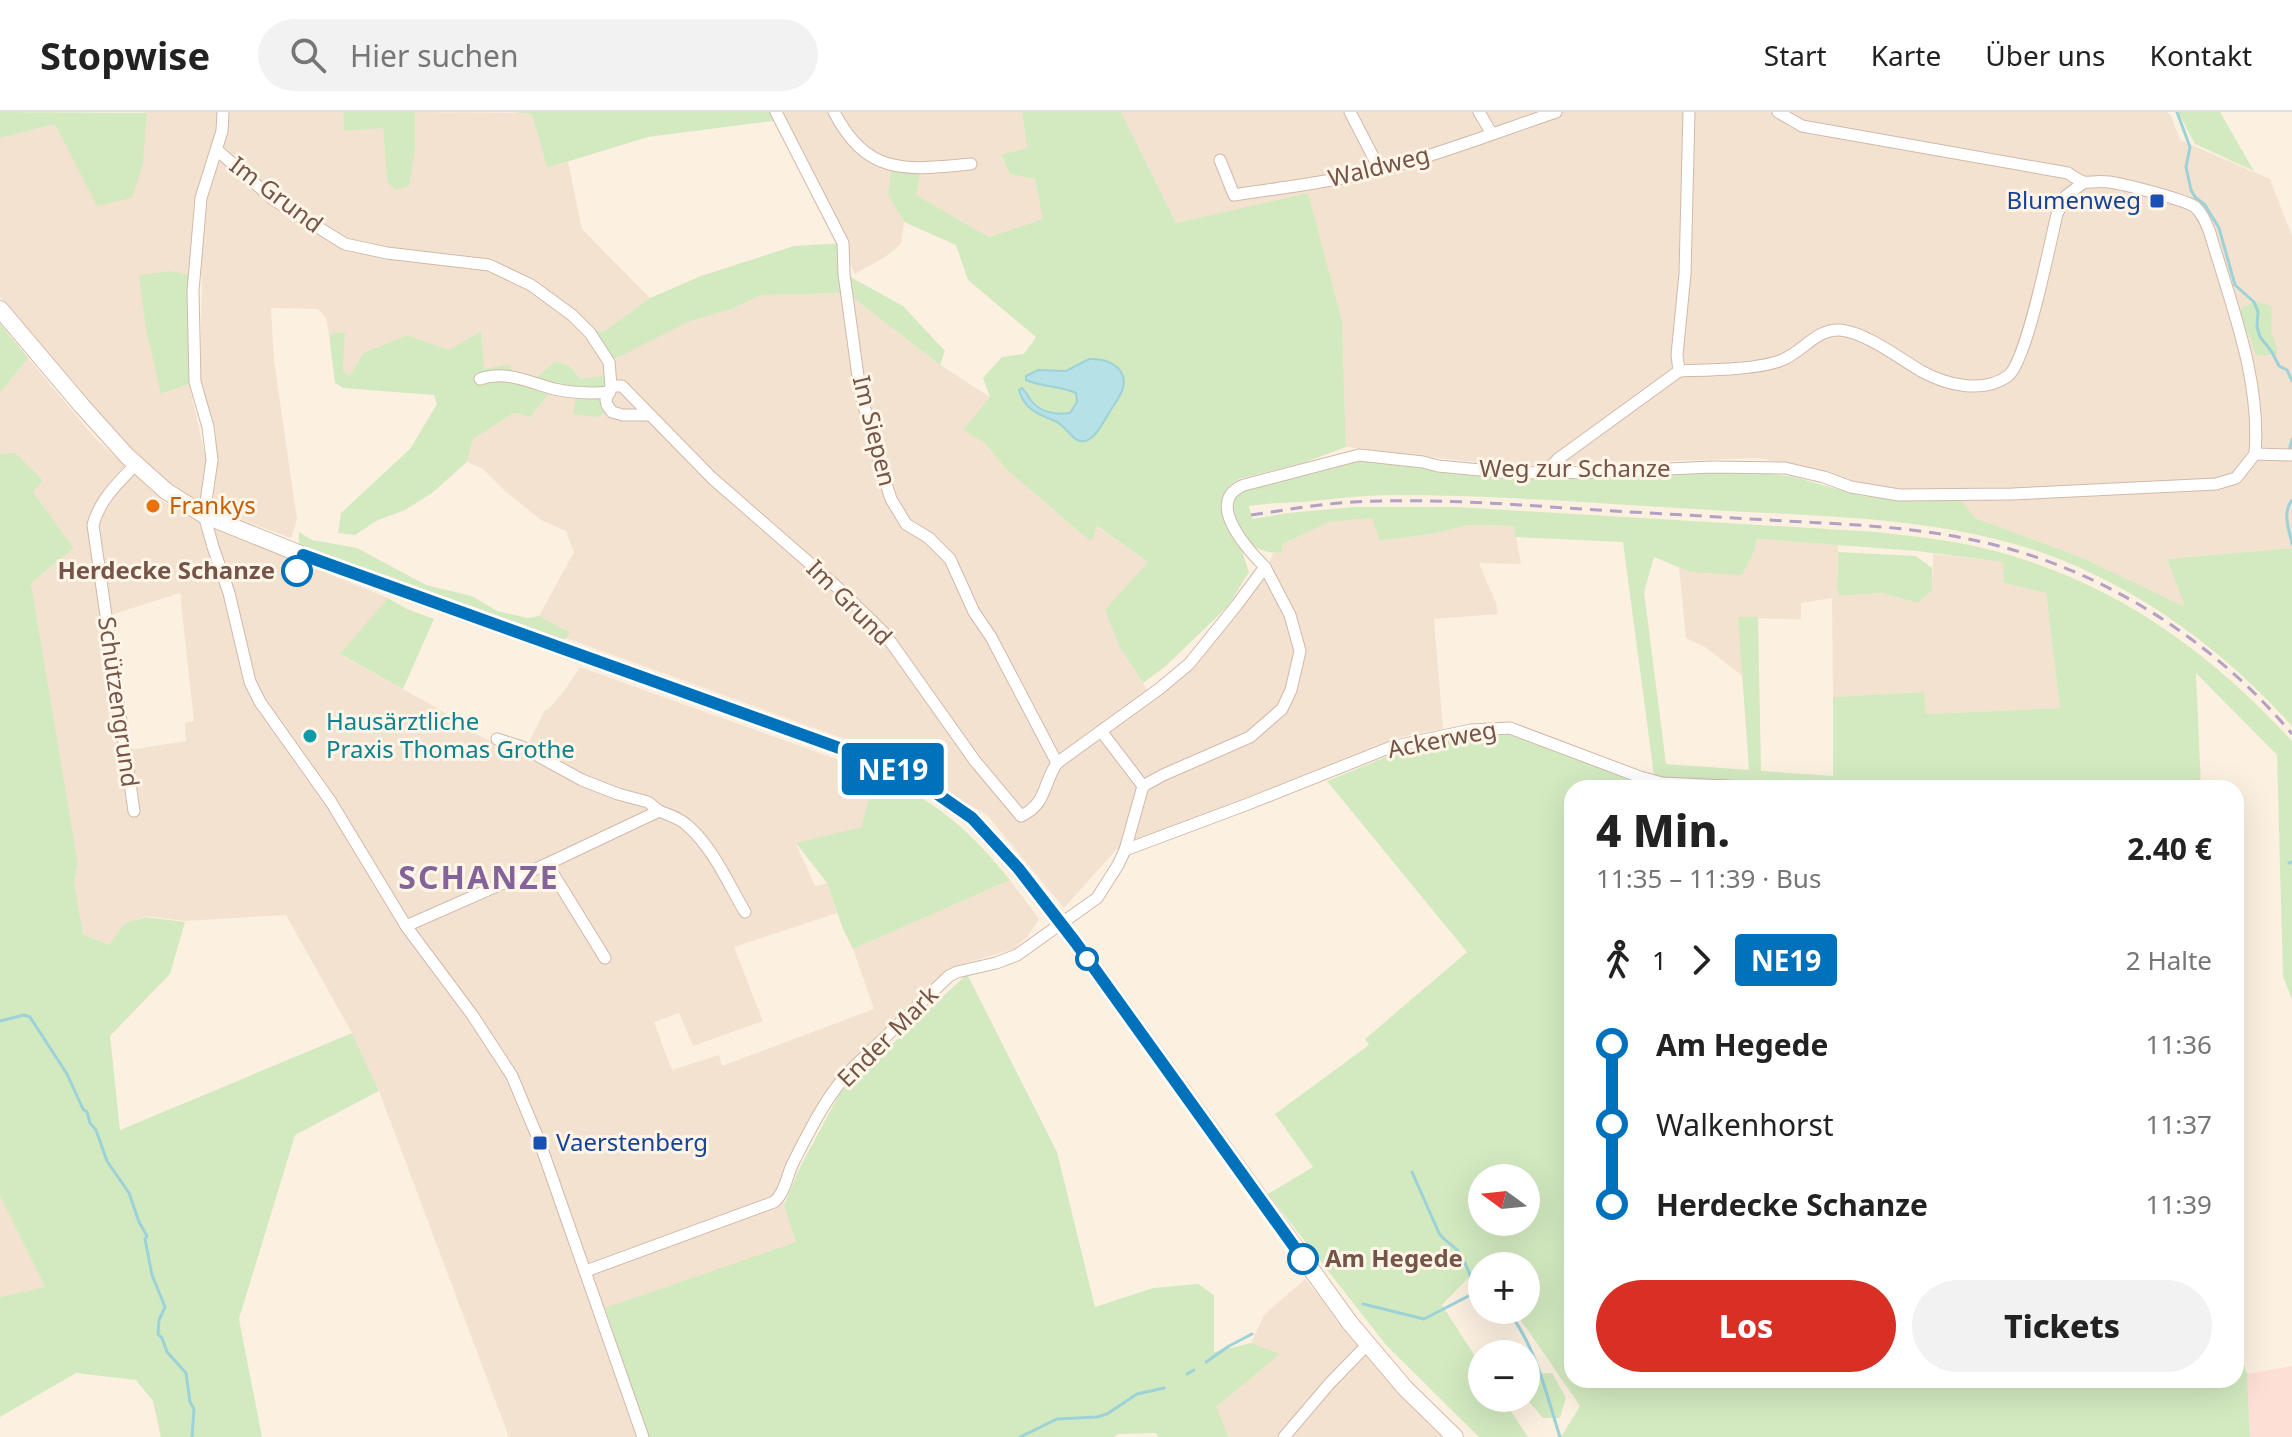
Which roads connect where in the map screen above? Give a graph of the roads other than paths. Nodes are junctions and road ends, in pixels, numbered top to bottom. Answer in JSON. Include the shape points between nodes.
{"nodes":[{"id":1,"x":223,"y":112,"type":"edge"},
{"id":2,"x":776,"y":112,"type":"edge"},
{"id":3,"x":834,"y":112,"type":"edge"},
{"id":4,"x":1350,"y":112,"type":"edge"},
{"id":5,"x":1479,"y":112,"type":"edge"},
{"id":6,"x":1556,"y":112,"type":"edge"},
{"id":7,"x":1689,"y":112,"type":"edge"},
{"id":8,"x":1778,"y":112,"type":"edge"},
{"id":9,"x":1492,"y":134,"type":"junction"},
{"id":10,"x":217,"y":150,"type":"junction"},
{"id":11,"x":1220,"y":160,"type":"dead end"},
{"id":12,"x":971,"y":164,"type":"dead end"},
{"id":13,"x":1379,"y":168,"type":"junction"},
{"id":14,"x":2083,"y":183,"type":"junction"},
{"id":15,"x":0,"y":309,"type":"edge"},
{"id":16,"x":1679,"y":371,"type":"junction"},
{"id":17,"x":480,"y":379,"type":"dead end"},
{"id":18,"x":611,"y":389,"type":"junction"},
{"id":19,"x":650,"y":415,"type":"junction"},
{"id":20,"x":2255,"y":454,"type":"junction"},
{"id":21,"x":2292,"y":455,"type":"edge"},
{"id":22,"x":136,"y":464,"type":"junction"},
{"id":23,"x":1547,"y":471,"type":"junction"},
{"id":24,"x":204,"y":515,"type":"junction"},
{"id":25,"x":1265,"y":567,"type":"junction"},
{"id":26,"x":1101,"y":731,"type":"junction"},
{"id":27,"x":497,"y":739,"type":"dead end"},
{"id":28,"x":1057,"y":763,"type":"junction"},
{"id":29,"x":1651,"y":780,"type":"edge"},
{"id":30,"x":1143,"y":786,"type":"junction"},
{"id":31,"x":134,"y":811,"type":"dead end"},
{"id":32,"x":659,"y":811,"type":"junction"},
{"id":33,"x":1125,"y":850,"type":"junction"},
{"id":34,"x":547,"y":864,"type":"junction"},
{"id":35,"x":745,"y":912,"type":"dead end"},
{"id":36,"x":1060,"y":923,"type":"junction"},
{"id":37,"x":406,"y":926,"type":"junction"},
{"id":38,"x":605,"y":958,"type":"dead end"},
{"id":39,"x":586,"y":1271,"type":"junction"},
{"id":40,"x":1367,"y":1345,"type":"junction"},
{"id":41,"x":1288,"y":1436,"type":"edge"},
{"id":42,"x":643,"y":1437,"type":"edge"},
{"id":43,"x":1455,"y":1437,"type":"edge"}],
"edges":[{"from":1,"to":10,"type":"street"},
{"from":2,"to":28,"type":"street","name":"Im Siepen","via":[[843,243],[860,391],[891,499],[906,524],[950,559]]},
{"from":3,"to":12,"type":"street","via":[[855,143],[892,166]]},
{"from":4,"to":13,"type":"street"},
{"from":5,"to":9,"type":"street"},
{"from":6,"to":9,"type":"street","name":"Waldweg"},
{"from":7,"to":16,"type":"street"},
{"from":8,"to":14,"type":"street","via":[[1802,126],[2068,173]]},
{"from":9,"to":13,"type":"street","name":"Waldweg"},
{"from":10,"to":18,"type":"street","name":"Im Grund","via":[[274,200],[345,244],[489,265],[531,285],[590,333],[609,362]]},
{"from":10,"to":24,"type":"street","via":[[201,198],[193,291],[195,382],[212,460]]},
{"from":11,"to":13,"type":"street","name":"Waldweg","via":[[1234,195]]},
{"from":14,"to":16,"type":"street","via":[[2066,196],[2057,214],[2023,353],[2010,374],[1992,384],[1948,382],[1844,330],[1829,330],[1768,364]]},
{"from":14,"to":20,"type":"street","via":[[2110,182],[2180,201],[2196,207],[2204,218],[2253,385]]},
{"from":15,"to":22,"type":"main road"},
{"from":16,"to":23,"type":"street"},
{"from":17,"to":18,"type":"street","via":[[517,377],[587,394]]},
{"from":18,"to":19,"type":"street","name":"Im Grund","via":[[622,386]]},
{"from":18,"to":19,"type":"street","name":"Im Grund","via":[[606,400],[612,412]]},
{"from":19,"to":28,"type":"street","name":"Im Grund","via":[[885,634],[1021,816],[1041,800]]},
{"from":20,"to":21,"type":"street"},
{"from":20,"to":23,"type":"street","name":"Weg zur Schanze","via":[[2236,478],[2216,484],[2012,494],[1880,493],[1785,468]]},
{"from":22,"to":24,"type":"main road"},
{"from":22,"to":31,"type":"street","name":"Schützengrund","via":[[104,497],[93,525]]},
{"from":23,"to":25,"type":"street","name":"Weg zur Schanze","via":[[1508,473],[1359,455],[1237,487],[1228,505],[1230,516],[1240,539]]},
{"from":24,"to":36,"type":"main road","via":[[878,762],[972,818]]},
{"from":24,"to":37,"type":"street","via":[[250,682]]},
{"from":25,"to":26,"type":"street","via":[[1189,664]]},
{"from":25,"to":30,"type":"street","via":[[1290,615],[1300,651],[1282,709],[1250,737]]},
{"from":26,"to":28,"type":"street"},
{"from":26,"to":30,"type":"street"},
{"from":27,"to":32,"type":"street"},
{"from":29,"to":33,"type":"street","name":"Ackerweg","via":[[1510,728],[1471,730],[1391,747]]},
{"from":30,"to":33,"type":"street","name":"Ender Mark"},
{"from":32,"to":34,"type":"street"},
{"from":32,"to":35,"type":"street","via":[[687,824],[699,838]]},
{"from":33,"to":36,"type":"street","name":"Ender Mark","via":[[1097,898]]},
{"from":34,"to":37,"type":"street"},
{"from":34,"to":38,"type":"street"},
{"from":36,"to":39,"type":"street","name":"Ender Mark","via":[[1017,955],[949,976],[843,1077],[774,1202]]},
{"from":36,"to":40,"type":"main road"},
{"from":37,"to":39,"type":"street","via":[[512,1076]]},
{"from":39,"to":42,"type":"street"},
{"from":40,"to":41,"type":"street"},
{"from":40,"to":43,"type":"main road"}]}
